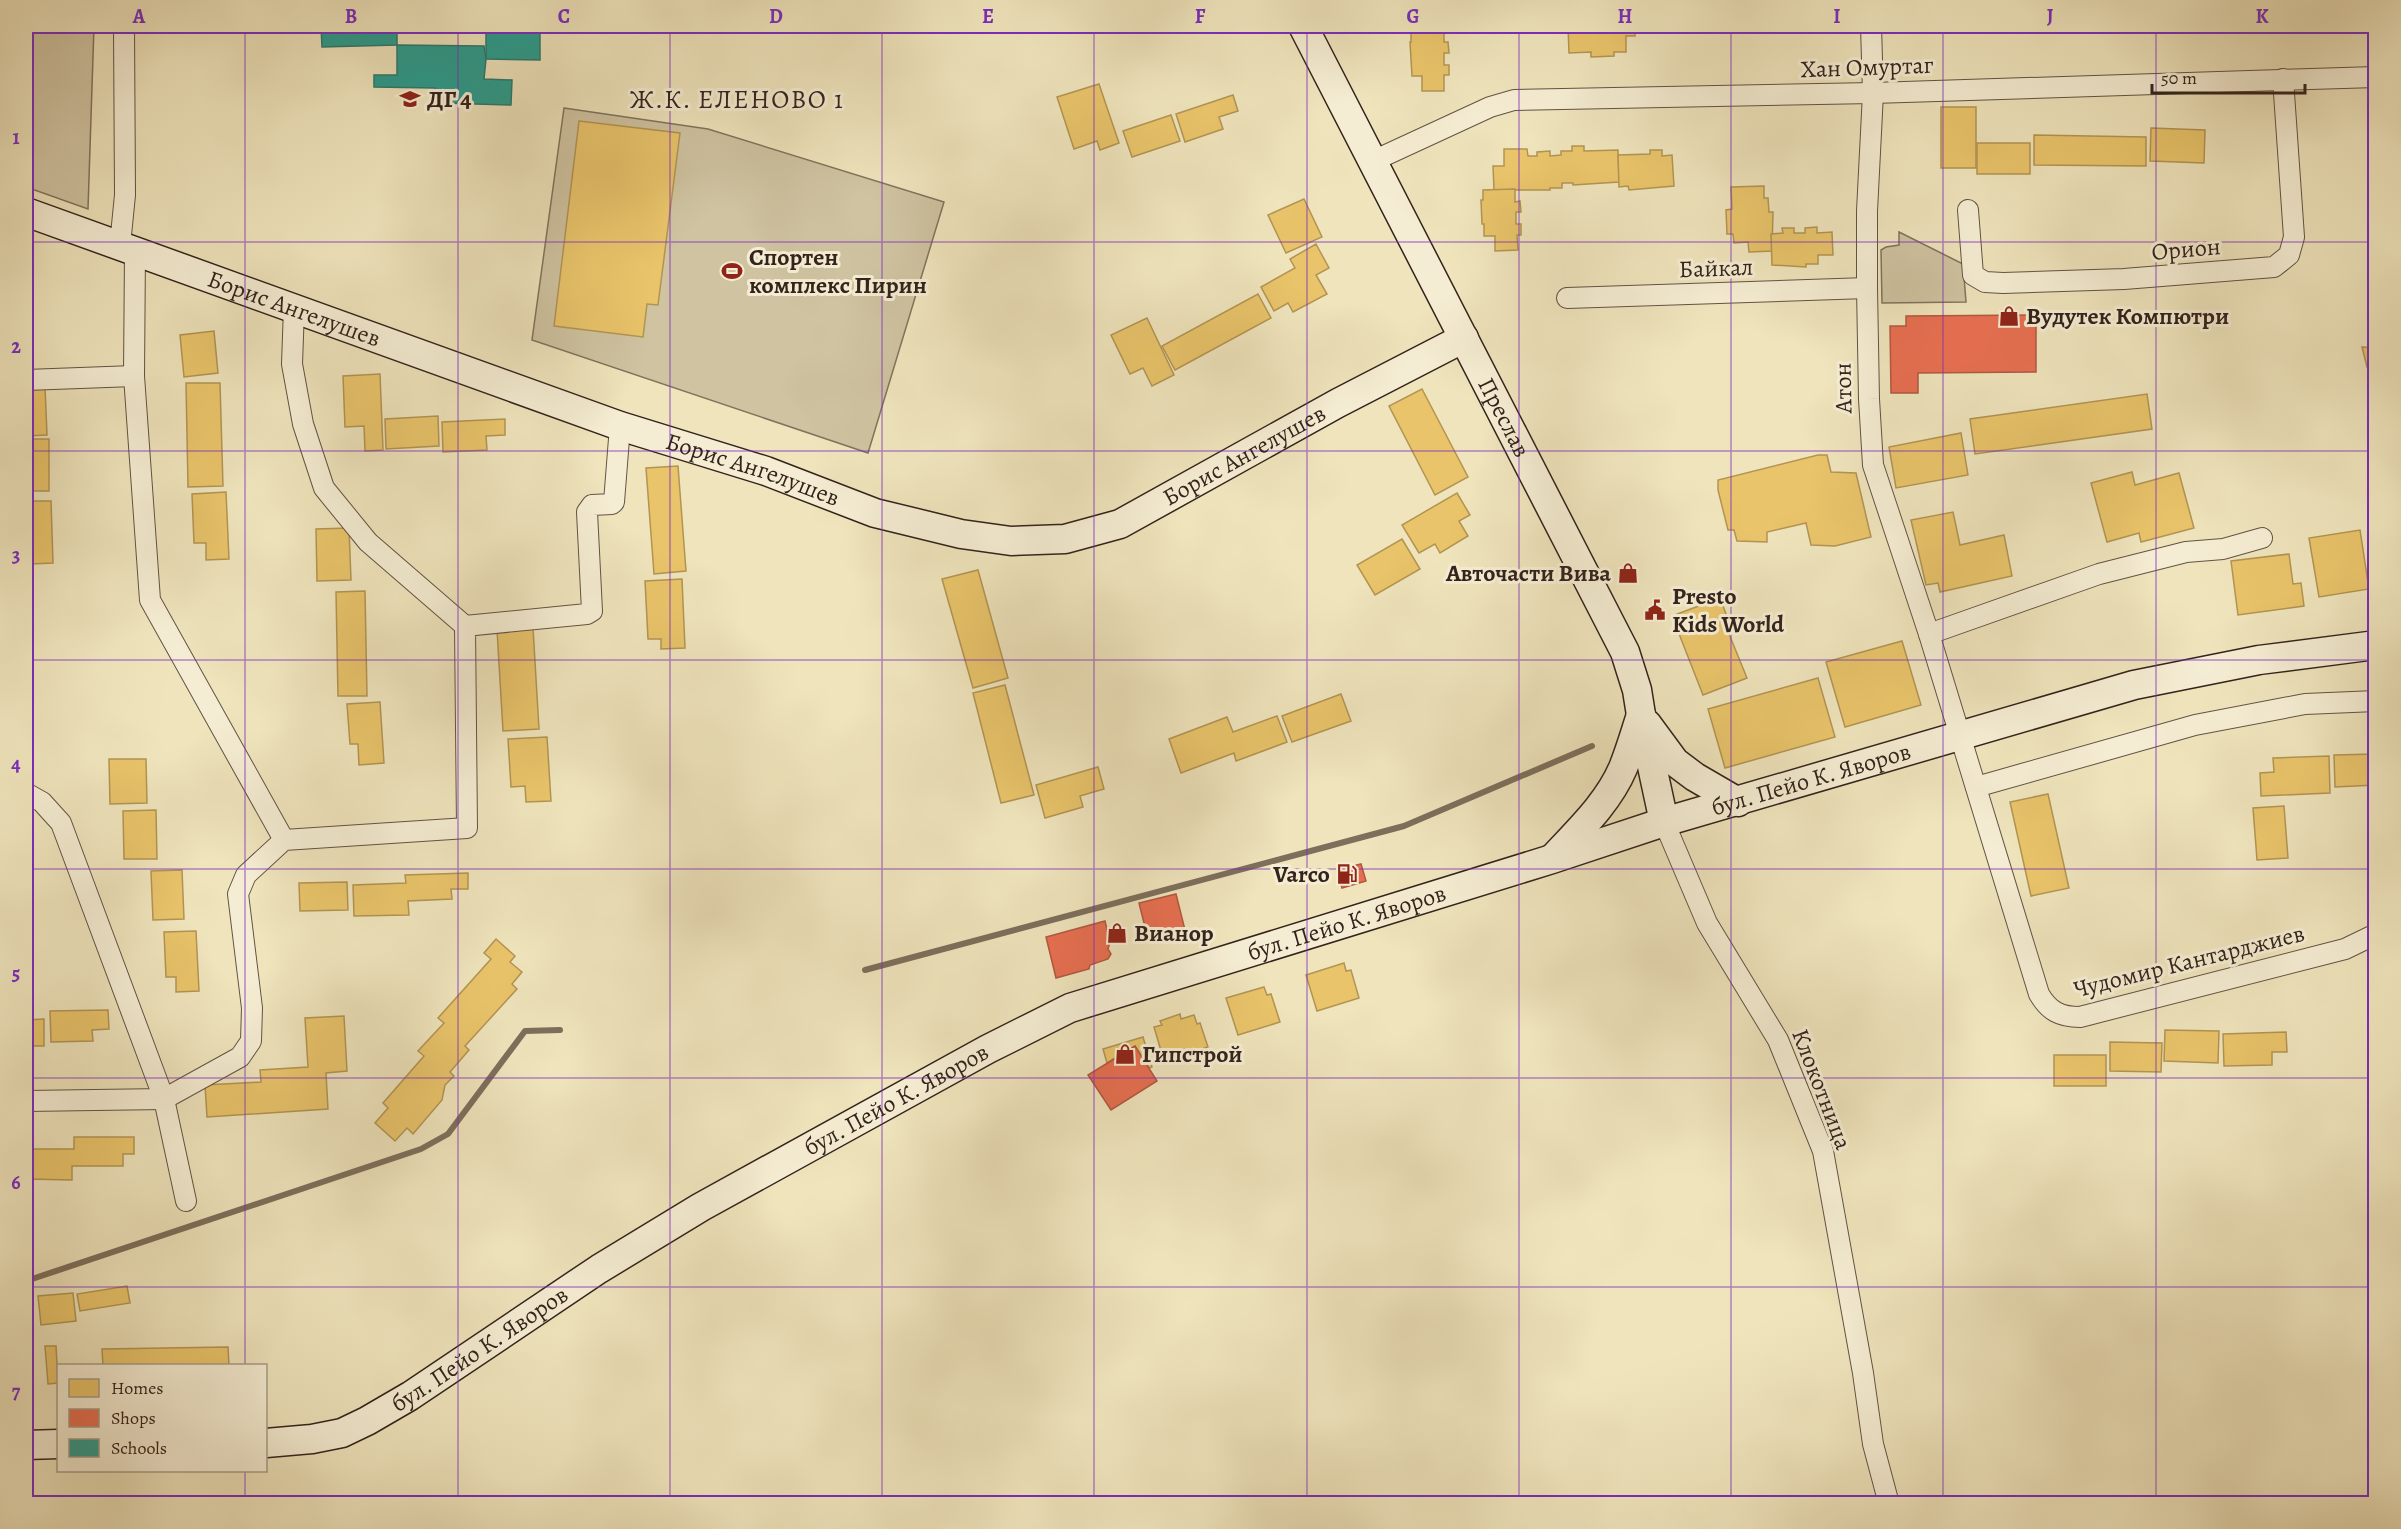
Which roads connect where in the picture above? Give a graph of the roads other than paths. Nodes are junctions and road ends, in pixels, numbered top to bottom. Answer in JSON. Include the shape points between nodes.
{"nodes":[{"id":1,"x":124,"y":26,"type":"edge"},
{"id":2,"x":1303,"y":26,"type":"edge"},
{"id":3,"x":1871,"y":26,"type":"edge"},
{"id":4,"x":2376,"y":77,"type":"edge"},
{"id":5,"x":2283,"y":79,"type":"junction"},
{"id":6,"x":1872,"y":93,"type":"junction"},
{"id":7,"x":1373,"y":161,"type":"junction"},
{"id":8,"x":1968,"y":210,"type":"dead end"},
{"id":9,"x":26,"y":212,"type":"edge"},
{"id":10,"x":128,"y":248,"type":"junction"},
{"id":11,"x":1867,"y":288,"type":"junction"},
{"id":12,"x":1567,"y":298,"type":"dead end"},
{"id":13,"x":294,"y":308,"type":"junction"},
{"id":14,"x":1464,"y":338,"type":"junction"},
{"id":15,"x":134,"y":376,"type":"junction"},
{"id":16,"x":26,"y":380,"type":"edge"},
{"id":17,"x":620,"y":426,"type":"junction"},
{"id":18,"x":2262,"y":537,"type":"dead end"},
{"id":19,"x":465,"y":626,"type":"junction"},
{"id":20,"x":1929,"y":634,"type":"junction"},
{"id":21,"x":2376,"y":645,"type":"edge"},
{"id":22,"x":2376,"y":701,"type":"edge"},
{"id":23,"x":1641,"y":715,"type":"junction"},
{"id":24,"x":1960,"y":736,"type":"junction"},
{"id":25,"x":1976,"y":787,"type":"junction"},
{"id":26,"x":26,"y":793,"type":"edge"},
{"id":27,"x":1738,"y":802,"type":"junction"},
{"id":28,"x":1664,"y":822,"type":"junction"},
{"id":29,"x":284,"y":840,"type":"junction"},
{"id":30,"x":1552,"y":859,"type":"junction"},
{"id":31,"x":2376,"y":934,"type":"edge"},
{"id":32,"x":164,"y":1099,"type":"junction"},
{"id":33,"x":26,"y":1101,"type":"edge"},
{"id":34,"x":186,"y":1201,"type":"dead end"},
{"id":35,"x":267,"y":1443,"type":"edge"},
{"id":36,"x":57,"y":1444,"type":"edge"},
{"id":37,"x":26,"y":1445,"type":"edge"},
{"id":38,"x":1889,"y":1503,"type":"edge"}],
"edges":[{"from":1,"to":10,"type":"street"},
{"from":2,"to":7,"type":"street","name":"Преслав"},
{"from":3,"to":6,"type":"street","name":"Атон"},
{"from":4,"to":5,"type":"street","name":"Хан Омуртаг"},
{"from":5,"to":6,"type":"street","name":"Хан Омуртаг"},
{"from":5,"to":8,"type":"street","name":"Орион","via":[[2294,237],[2289,255],[2274,267],[2124,279],[1986,282],[1973,275]]},
{"from":6,"to":7,"type":"street","name":"Хан Омуртаг","via":[[1514,100],[1490,107]]},
{"from":6,"to":11,"type":"street","name":"Атон"},
{"from":7,"to":14,"type":"street","name":"Преслав"},
{"from":9,"to":10,"type":"street","name":"Борис Ангелушев"},
{"from":10,"to":13,"type":"street","name":"Борис Ангелушев"},
{"from":10,"to":15,"type":"street"},
{"from":11,"to":12,"type":"street","name":"Байкал"},
{"from":11,"to":20,"type":"street","name":"Атон","via":[[1873,465]]},
{"from":13,"to":17,"type":"street","name":"Борис Ангелушев"},
{"from":13,"to":19,"type":"street","via":[[292,364],[303,424],[324,488],[368,542]]},
{"from":14,"to":17,"type":"street","name":"Борис Ангелушев","via":[[1120,524],[1065,539],[1011,541],[961,534],[875,513],[766,471]]},
{"from":14,"to":23,"type":"street","name":"Преслав","via":[[1625,652]]},
{"from":15,"to":16,"type":"street"},
{"from":15,"to":29,"type":"street","via":[[150,600]]},
{"from":17,"to":19,"type":"street","via":[[614,502],[592,505],[587,512],[592,610],[587,614]]},
{"from":18,"to":20,"type":"street","via":[[2223,549],[2186,552],[2099,574]]},
{"from":19,"to":29,"type":"street","via":[[467,828]]},
{"from":20,"to":24,"type":"street","name":"Атон"},
{"from":21,"to":24,"type":"street","name":"бул. Пейо К. Яворов","via":[[2216,667],[2134,685]]},
{"from":22,"to":25,"type":"street","via":[[2305,704],[2195,726]]},
{"from":23,"to":27,"type":"street","via":[[1675,762]]},
{"from":23,"to":28,"type":"street","name":"Преслав"},
{"from":23,"to":30,"type":"street","via":[[1609,793]]},
{"from":24,"to":25,"type":"street","name":"Чудомир Кантарджиев"},
{"from":24,"to":27,"type":"street","name":"бул. Пейо К. Яворов"},
{"from":25,"to":31,"type":"street","name":"Чудомир Кантарджиев","via":[[2039,994],[2045,1004],[2065,1017],[2080,1017],[2345,949]]},
{"from":26,"to":32,"type":"street","via":[[42,802],[62,823]]},
{"from":27,"to":28,"type":"street","name":"бул. Пейо К. Яворов"},
{"from":28,"to":30,"type":"street","name":"бул. Пейо К. Яворов"},
{"from":28,"to":38,"type":"street","name":"Клокотница","via":[[1707,923],[1778,1040],[1823,1151],[1873,1444]]},
{"from":29,"to":32,"type":"street","via":[[246,875],[238,894],[252,1008],[251,1041],[240,1058]]},
{"from":30,"to":35,"type":"street","name":"бул. Пейо К. Яворов","via":[[1126,989],[1046,1018],[701,1207],[367,1421],[342,1433]]},
{"from":32,"to":33,"type":"street"},
{"from":32,"to":34,"type":"street"},
{"from":36,"to":37,"type":"street"}]}
